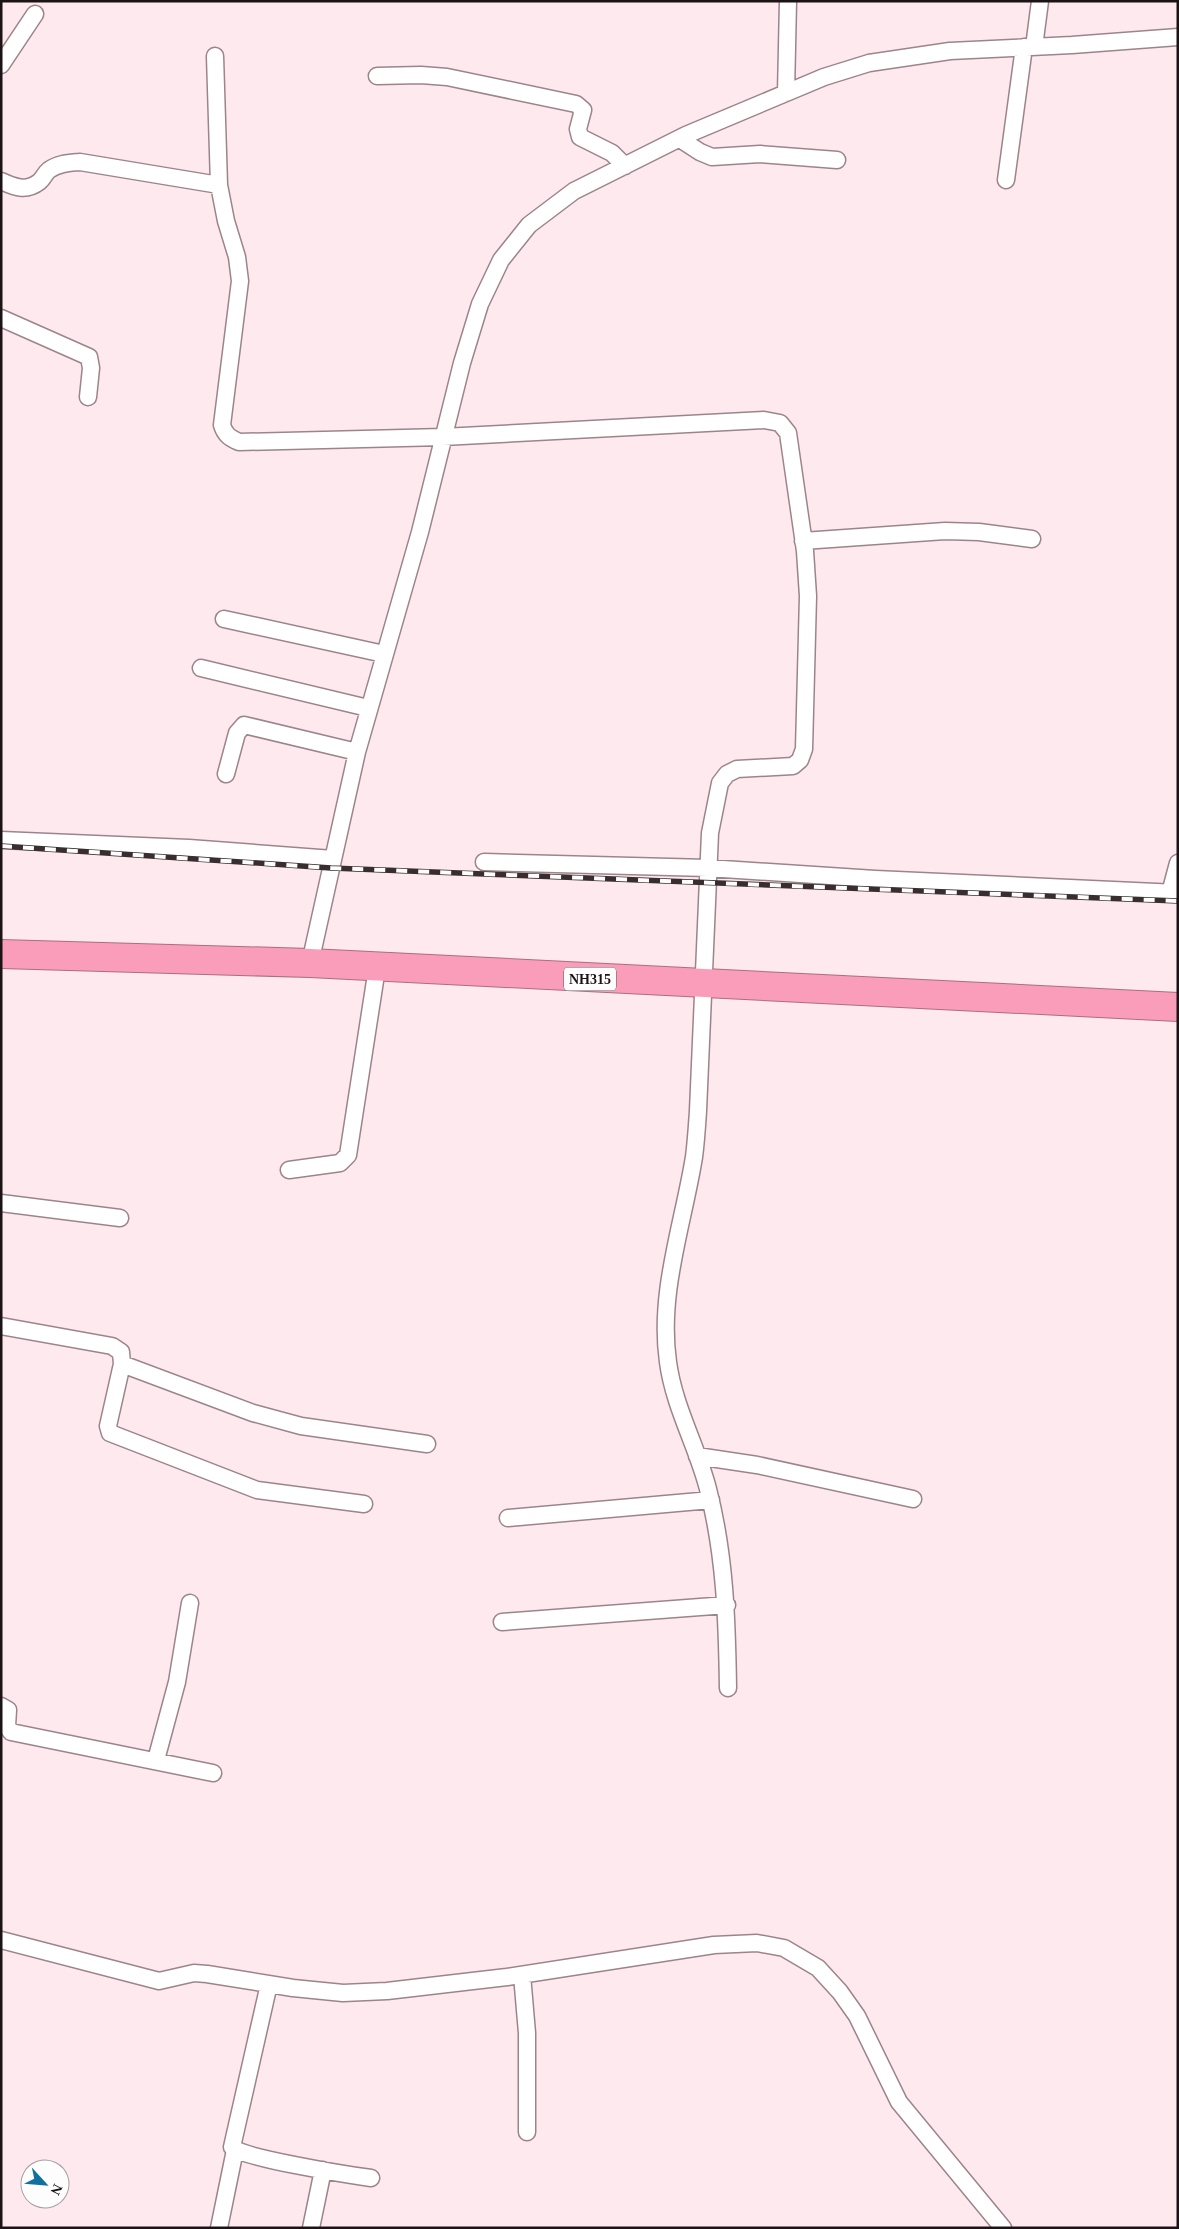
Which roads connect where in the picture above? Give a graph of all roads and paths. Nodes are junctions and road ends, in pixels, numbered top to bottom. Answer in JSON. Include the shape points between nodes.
{"nodes":[{"id":1,"x":788,"y":1,"type":"edge"},
{"id":2,"x":1040,"y":1,"type":"edge"},
{"id":3,"x":35,"y":14,"type":"dead end"},
{"id":4,"x":1178,"y":37,"type":"edge"},
{"id":5,"x":1029,"y":47,"type":"junction"},
{"id":6,"x":215,"y":56,"type":"dead end"},
{"id":7,"x":1,"y":65,"type":"edge"},
{"id":8,"x":377,"y":76,"type":"dead end"},
{"id":9,"x":786,"y":93,"type":"junction"},
{"id":10,"x":680,"y":138,"type":"junction"},
{"id":11,"x":837,"y":160,"type":"dead end"},
{"id":12,"x":625,"y":166,"type":"junction"},
{"id":13,"x":1006,"y":180,"type":"dead end"},
{"id":14,"x":1,"y":181,"type":"edge"},
{"id":15,"x":219,"y":185,"type":"junction"},
{"id":16,"x":1,"y":318,"type":"edge"},
{"id":17,"x":88,"y":397,"type":"dead end"},
{"id":18,"x":443,"y":437,"type":"junction"},
{"id":19,"x":1032,"y":539,"type":"dead end"},
{"id":20,"x":803,"y":541,"type":"junction"},
{"id":21,"x":224,"y":619,"type":"dead end"},
{"id":22,"x":384,"y":654,"type":"junction"},
{"id":23,"x":200,"y":668,"type":"dead end"},
{"id":24,"x":368,"y":708,"type":"junction"},
{"id":25,"x":356,"y":752,"type":"junction"},
{"id":26,"x":226,"y":774,"type":"dead end"},
{"id":27,"x":1,"y":840,"type":"edge"},
{"id":28,"x":333,"y":859,"type":"junction"},
{"id":29,"x":484,"y":862,"type":"dead end"},
{"id":30,"x":1178,"y":863,"type":"edge"},
{"id":31,"x":708,"y":868,"type":"junction"},
{"id":32,"x":1174,"y":893,"type":"edge"},
{"id":33,"x":1,"y":954,"type":"edge"},
{"id":34,"x":310,"y":964,"type":"junction"},
{"id":35,"x":377,"y":968,"type":"junction"},
{"id":36,"x":704,"y":984,"type":"junction"},
{"id":37,"x":1178,"y":1007,"type":"edge"},
{"id":38,"x":289,"y":1170,"type":"dead end"},
{"id":39,"x":1,"y":1203,"type":"edge"},
{"id":40,"x":120,"y":1218,"type":"dead end"},
{"id":41,"x":1,"y":1326,"type":"edge"},
{"id":42,"x":122,"y":1364,"type":"junction"},
{"id":43,"x":427,"y":1444,"type":"dead end"},
{"id":44,"x":697,"y":1456,"type":"junction"},
{"id":45,"x":913,"y":1499,"type":"dead end"},
{"id":46,"x":711,"y":1500,"type":"junction"},
{"id":47,"x":364,"y":1504,"type":"dead end"},
{"id":48,"x":508,"y":1518,"type":"dead end"},
{"id":49,"x":190,"y":1603,"type":"dead end"},
{"id":50,"x":726,"y":1605,"type":"junction"},
{"id":51,"x":502,"y":1622,"type":"dead end"},
{"id":52,"x":728,"y":1688,"type":"dead end"},
{"id":53,"x":1,"y":1706,"type":"edge"},
{"id":54,"x":156,"y":1760,"type":"junction"},
{"id":55,"x":213,"y":1773,"type":"dead end"},
{"id":56,"x":1,"y":1940,"type":"edge"},
{"id":57,"x":522,"y":1974,"type":"junction"},
{"id":58,"x":269,"y":1984,"type":"junction"},
{"id":59,"x":527,"y":2132,"type":"dead end"},
{"id":60,"x":235,"y":2150,"type":"junction"},
{"id":61,"x":323,"y":2170,"type":"junction"},
{"id":62,"x":371,"y":2178,"type":"dead end"},
{"id":63,"x":219,"y":2228,"type":"edge"},
{"id":64,"x":311,"y":2228,"type":"edge"},
{"id":65,"x":1003,"y":2228,"type":"edge"}],
"edges":[{"from":1,"to":9,"type":"street"},
{"from":2,"to":5,"type":"street"},
{"from":3,"to":7,"type":"street"},
{"from":4,"to":5,"type":"street"},
{"from":5,"to":9,"type":"street","via":[[950,51],[869,63]]},
{"from":5,"to":13,"type":"street"},
{"from":6,"to":15,"type":"street"},
{"from":8,"to":12,"type":"street","via":[[447,78],[576,104],[583,110],[578,129],[580,137],[612,152]]},
{"from":9,"to":10,"type":"street"},
{"from":10,"to":11,"type":"street","via":[[712,156],[760,154]]},
{"from":10,"to":12,"type":"street"},
{"from":12,"to":18,"type":"street","via":[[574,191],[529,225],[501,260],[480,304]]},
{"from":14,"to":15,"type":"street","via":[[21,189],[30,188],[58,165],[80,162]]},
{"from":15,"to":18,"type":"street","via":[[240,281],[222,425],[230,439],[239,442]]},
{"from":16,"to":17,"type":"street","via":[[89,357]]},
{"from":18,"to":20,"type":"street","via":[[773,420],[784,426],[788,433]]},
{"from":18,"to":22,"type":"street","via":[[420,532]]},
{"from":19,"to":20,"type":"street","via":[[945,531]]},
{"from":20,"to":31,"type":"street","via":[[808,596],[804,749],[800,760],[793,766],[737,769],[723,778],[714,802]]},
{"from":21,"to":22,"type":"street"},
{"from":22,"to":24,"type":"street"},
{"from":23,"to":24,"type":"street"},
{"from":24,"to":25,"type":"street"},
{"from":25,"to":26,"type":"street","via":[[244,725],[237,733]]},
{"from":25,"to":28,"type":"street"},
{"from":27,"to":28,"type":"street","via":[[189,848]]},
{"from":28,"to":34,"type":"street"},
{"from":29,"to":31,"type":"street"},
{"from":30,"to":32,"type":"street"},
{"from":31,"to":32,"type":"street"},
{"from":31,"to":36,"type":"street"},
{"from":33,"to":34,"type":"highway","number":"NH315"},
{"from":34,"to":35,"type":"highway","number":"NH315"},
{"from":35,"to":36,"type":"highway","number":"NH315"},
{"from":35,"to":38,"type":"street","via":[[348,1155],[340,1163]]},
{"from":36,"to":37,"type":"highway","number":"NH315"},
{"from":36,"to":44,"type":"street","via":[[694,1155],[675,1246],[665,1326],[675,1397]]},
{"from":39,"to":40,"type":"street"},
{"from":41,"to":42,"type":"street","via":[[112,1346],[120,1352]]},
{"from":42,"to":43,"type":"street","via":[[253,1413],[301,1426]]},
{"from":42,"to":47,"type":"street","via":[[108,1426],[110,1433],[257,1490]]},
{"from":44,"to":45,"type":"street","via":[[757,1465]]},
{"from":44,"to":46,"type":"street"},
{"from":46,"to":48,"type":"street"},
{"from":46,"to":50,"type":"street","via":[[721,1550]]},
{"from":49,"to":54,"type":"street","via":[[177,1682]]},
{"from":50,"to":51,"type":"street"},
{"from":50,"to":52,"type":"street"},
{"from":53,"to":54,"type":"street","via":[[8,1710],[7,1726],[11,1732]]},
{"from":54,"to":55,"type":"street"},
{"from":56,"to":58,"type":"street","via":[[159,1981],[194,1973]]},
{"from":57,"to":58,"type":"street","via":[[388,1991],[352,1992]]},
{"from":57,"to":59,"type":"street","via":[[527,2033]]},
{"from":57,"to":65,"type":"street","via":[[714,1945],[772,1944],[794,1952],[818,1968],[840,1992],[857,2016],[899,2102]]},
{"from":58,"to":60,"type":"street","via":[[232,2141]]},
{"from":60,"to":61,"type":"street"},
{"from":60,"to":63,"type":"street"},
{"from":61,"to":62,"type":"street"},
{"from":61,"to":64,"type":"street"}]}
